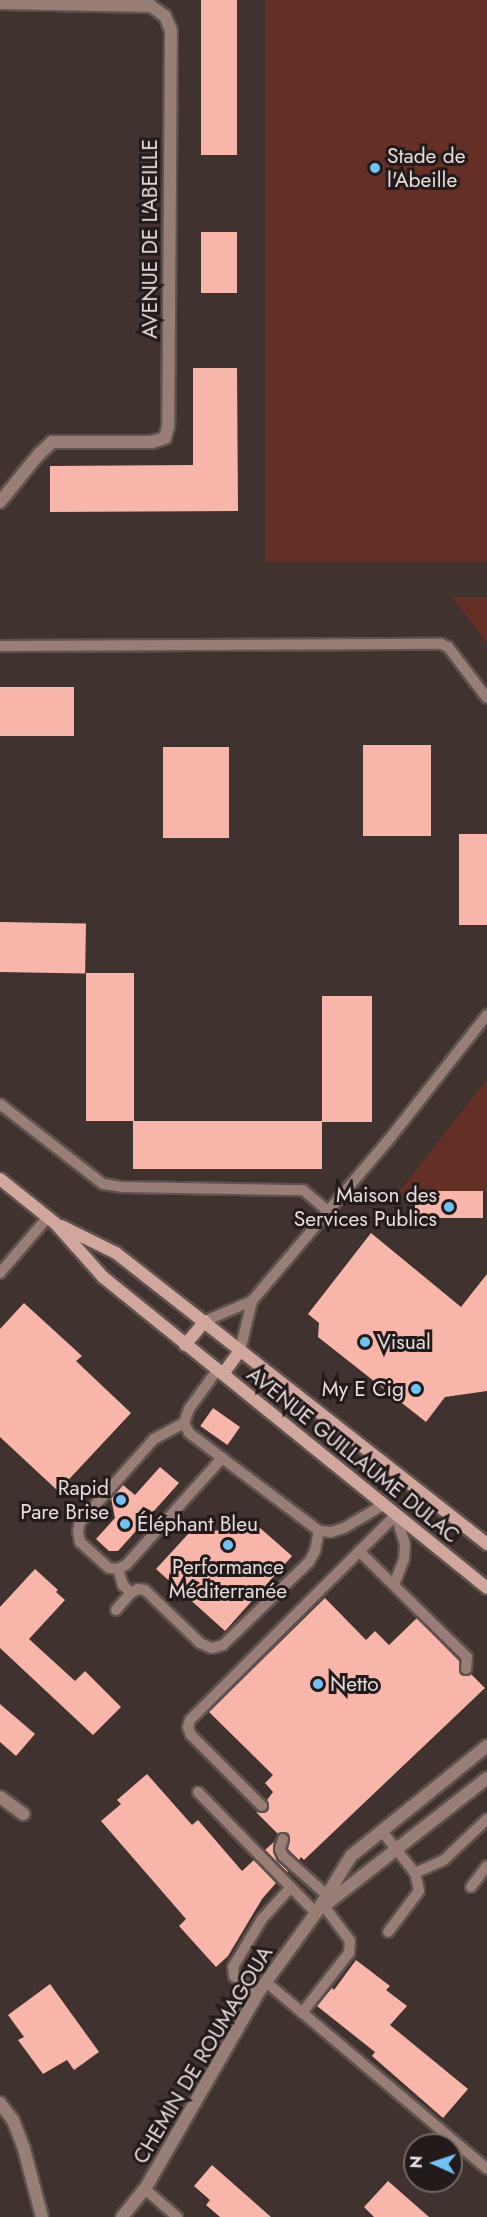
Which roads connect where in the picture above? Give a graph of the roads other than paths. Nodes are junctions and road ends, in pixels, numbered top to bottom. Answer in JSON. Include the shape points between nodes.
{"nodes":[{"id":1,"x":0,"y":3,"type":"edge"},
{"id":2,"x":0,"y":502,"type":"edge"},
{"id":3,"x":0,"y":646,"type":"edge"},
{"id":4,"x":487,"y":698,"type":"edge"},
{"id":5,"x":485,"y":1023,"type":"edge"},
{"id":6,"x":0,"y":1104,"type":"edge"},
{"id":7,"x":0,"y":1179,"type":"edge"},
{"id":8,"x":328,"y":1211,"type":"junction"},
{"id":9,"x":51,"y":1220,"type":"junction"},
{"id":10,"x":0,"y":1273,"type":"edge"},
{"id":11,"x":252,"y":1301,"type":"junction"},
{"id":12,"x":205,"y":1321,"type":"junction"},
{"id":13,"x":185,"y":1345,"type":"junction"},
{"id":14,"x":240,"y":1351,"type":"junction"},
{"id":15,"x":220,"y":1372,"type":"junction"},
{"id":16,"x":184,"y":1423,"type":"junction"},
{"id":17,"x":222,"y":1458,"type":"junction"},
{"id":18,"x":383,"y":1505,"type":"junction"},
{"id":19,"x":396,"y":1515,"type":"junction"},
{"id":20,"x":319,"y":1531,"type":"junction"},
{"id":21,"x":487,"y":1544,"type":"edge"},
{"id":22,"x":359,"y":1551,"type":"junction"},
{"id":23,"x":118,"y":1569,"type":"junction"},
{"id":24,"x":394,"y":1585,"type":"junction"},
{"id":25,"x":487,"y":1588,"type":"edge"},
{"id":26,"x":131,"y":1593,"type":"junction"},
{"id":27,"x":116,"y":1610,"type":"dead end"},
{"id":28,"x":466,"y":1669,"type":"dead end"},
{"id":29,"x":487,"y":1746,"type":"edge"},
{"id":30,"x":487,"y":1778,"type":"edge"},
{"id":31,"x":198,"y":1792,"type":"dead end"},
{"id":32,"x":0,"y":1797,"type":"edge"},
{"id":33,"x":262,"y":1806,"type":"dead end"},
{"id":34,"x":23,"y":1814,"type":"dead end"},
{"id":35,"x":487,"y":1819,"type":"edge"},
{"id":36,"x":381,"y":1830,"type":"junction"},
{"id":37,"x":283,"y":1839,"type":"dead end"},
{"id":38,"x":394,"y":1849,"type":"junction"},
{"id":39,"x":487,"y":1866,"type":"edge"},
{"id":40,"x":415,"y":1873,"type":"junction"},
{"id":41,"x":291,"y":1887,"type":"junction"},
{"id":42,"x":471,"y":1887,"type":"dead end"},
{"id":43,"x":322,"y":1905,"type":"junction"},
{"id":44,"x":388,"y":1932,"type":"dead end"},
{"id":45,"x":266,"y":1982,"type":"junction"},
{"id":46,"x":258,"y":1993,"type":"junction"},
{"id":47,"x":302,"y":2013,"type":"junction"},
{"id":48,"x":0,"y":2103,"type":"edge"},
{"id":49,"x":487,"y":2169,"type":"edge"},
{"id":50,"x":145,"y":2189,"type":"junction"},
{"id":51,"x":42,"y":2217,"type":"edge"},
{"id":52,"x":122,"y":2217,"type":"edge"},
{"id":53,"x":177,"y":2217,"type":"edge"}],
"edges":[{"from":1,"to":2,"type":"street","name":"AVENUE DE L'ABEILLE","via":[[151,6],[165,16],[171,30],[165,438],[152,442],[52,442]]},
{"from":3,"to":4,"type":"lane","via":[[441,644],[448,647]]},
{"from":5,"to":8,"type":"lane"},
{"from":6,"to":8,"type":"lane","via":[[103,1184],[303,1190]]},
{"from":7,"to":9,"type":"main road","name":"AVENUE GUILLAUME DULAC"},
{"from":8,"to":11,"type":"lane"},
{"from":9,"to":10,"type":"lane"},
{"from":9,"to":12,"type":"main road","name":"AVENUE GUILLAUME DULAC","via":[[116,1253]]},
{"from":9,"to":13,"type":"main road","name":"AVENUE GUILLAUME DULAC","via":[[103,1277]]},
{"from":11,"to":12,"type":"lane"},
{"from":11,"to":14,"type":"lane"},
{"from":12,"to":13,"type":"main road"},
{"from":12,"to":14,"type":"main road","name":"AVENUE GUILLAUME DULAC"},
{"from":13,"to":15,"type":"main road","name":"AVENUE GUILLAUME DULAC"},
{"from":14,"to":15,"type":"main road","name":"AVENUE GUILLAUME DULAC"},
{"from":14,"to":21,"type":"main road","name":"AVENUE GUILLAUME DULAC"},
{"from":15,"to":16,"type":"lane","via":[[189,1409]]},
{"from":15,"to":18,"type":"main road","name":"AVENUE GUILLAUME DULAC"},
{"from":16,"to":17,"type":"lane","via":[[189,1433]]},
{"from":16,"to":23,"type":"lane","via":[[154,1439],[81,1522],[80,1542],[109,1568]]},
{"from":17,"to":20,"type":"lane"},
{"from":17,"to":23,"type":"lane","via":[[126,1565]]},
{"from":18,"to":19,"type":"main road","name":"AVENUE GUILLAUME DULAC"},
{"from":18,"to":20,"type":"lane","via":[[344,1528]]},
{"from":19,"to":22,"type":"lane"},
{"from":19,"to":24,"type":"lane","via":[[405,1545]]},
{"from":19,"to":25,"type":"main road","name":"AVENUE GUILLAUME DULAC"},
{"from":20,"to":26,"type":"lane","via":[[309,1562],[223,1645],[212,1648],[200,1643],[145,1590]]},
{"from":22,"to":24,"type":"lane"},
{"from":22,"to":33,"type":"lane","via":[[190,1720],[191,1735]]},
{"from":23,"to":26,"type":"lane","via":[[123,1586]]},
{"from":24,"to":28,"type":"lane","via":[[467,1657]]},
{"from":26,"to":27,"type":"lane"},
{"from":29,"to":36,"type":"street","name":"CHEMIN DE ROUMAGOUA"},
{"from":30,"to":38,"type":"street","name":"CHEMIN DE ROUMAGOUA"},
{"from":31,"to":41,"type":"lane"},
{"from":32,"to":34,"type":"street"},
{"from":35,"to":40,"type":"lane","via":[[444,1860]]},
{"from":36,"to":38,"type":"lane"},
{"from":36,"to":43,"type":"street","name":"CHEMIN DE ROUMAGOUA","via":[[351,1856]]},
{"from":37,"to":43,"type":"lane","via":[[283,1856]]},
{"from":38,"to":40,"type":"lane"},
{"from":38,"to":43,"type":"street","name":"CHEMIN DE ROUMAGOUA"},
{"from":39,"to":42,"type":"lane"},
{"from":40,"to":44,"type":"lane","via":[[419,1891]]},
{"from":41,"to":43,"type":"lane"},
{"from":41,"to":46,"type":"lane","via":[[262,1919],[233,1967],[234,1976]]},
{"from":43,"to":45,"type":"street","name":"CHEMIN DE ROUMAGOUA"},
{"from":43,"to":47,"type":"lane","via":[[350,1941],[349,1953]]},
{"from":45,"to":46,"type":"street","name":"CHEMIN DE ROUMAGOUA"},
{"from":45,"to":47,"type":"lane"},
{"from":46,"to":50,"type":"street","name":"CHEMIN DE ROUMAGOUA"},
{"from":47,"to":49,"type":"lane"},
{"from":48,"to":51,"type":"street","via":[[13,2120],[24,2149]]},
{"from":50,"to":52,"type":"street","name":"CHEMIN DE ROUMAGOUA"},
{"from":50,"to":53,"type":"lane"}]}
